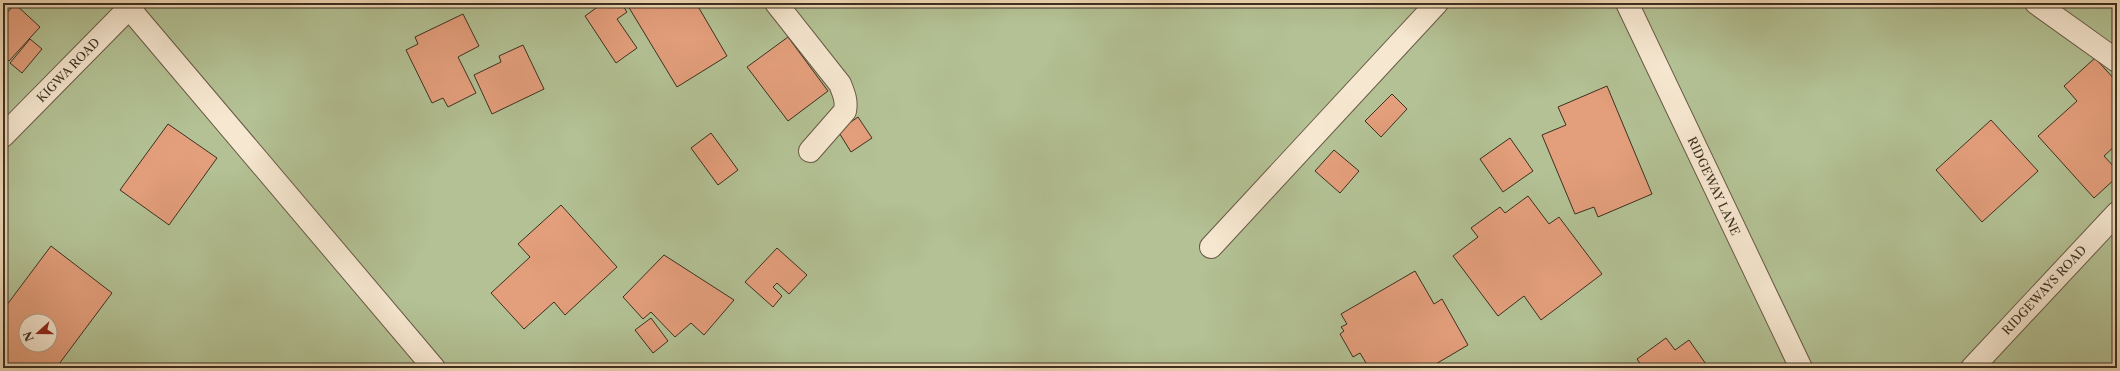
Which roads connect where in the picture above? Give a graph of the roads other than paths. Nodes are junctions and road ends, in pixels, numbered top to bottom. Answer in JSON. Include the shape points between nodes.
{"nodes":[{"id":1,"x":776,"y":3,"type":"edge"},
{"id":2,"x":1437,"y":3,"type":"edge"},
{"id":3,"x":1627,"y":3,"type":"edge"},
{"id":4,"x":2036,"y":3,"type":"edge"},
{"id":5,"x":132,"y":5,"type":"edge"},
{"id":6,"x":2117,"y":61,"type":"edge"},
{"id":7,"x":3,"y":136,"type":"edge"},
{"id":8,"x":810,"y":151,"type":"dead end"},
{"id":9,"x":2117,"y":213,"type":"edge"},
{"id":10,"x":1211,"y":247,"type":"dead end"},
{"id":11,"x":434,"y":368,"type":"edge"},
{"id":12,"x":1801,"y":368,"type":"edge"},
{"id":13,"x":1972,"y":368,"type":"edge"}],
"edges":[{"from":1,"to":8,"type":"street","via":[[840,84],[845,94],[845,112]]},
{"from":2,"to":10,"type":"street"},
{"from":3,"to":12,"type":"street","name":"RIDGEWAY LANE"},
{"from":4,"to":6,"type":"street"},
{"from":5,"to":7,"type":"street","name":"KIGWA ROAD"},
{"from":5,"to":11,"type":"street"},
{"from":9,"to":13,"type":"street","name":"RIDGEWAYS ROAD"}]}
